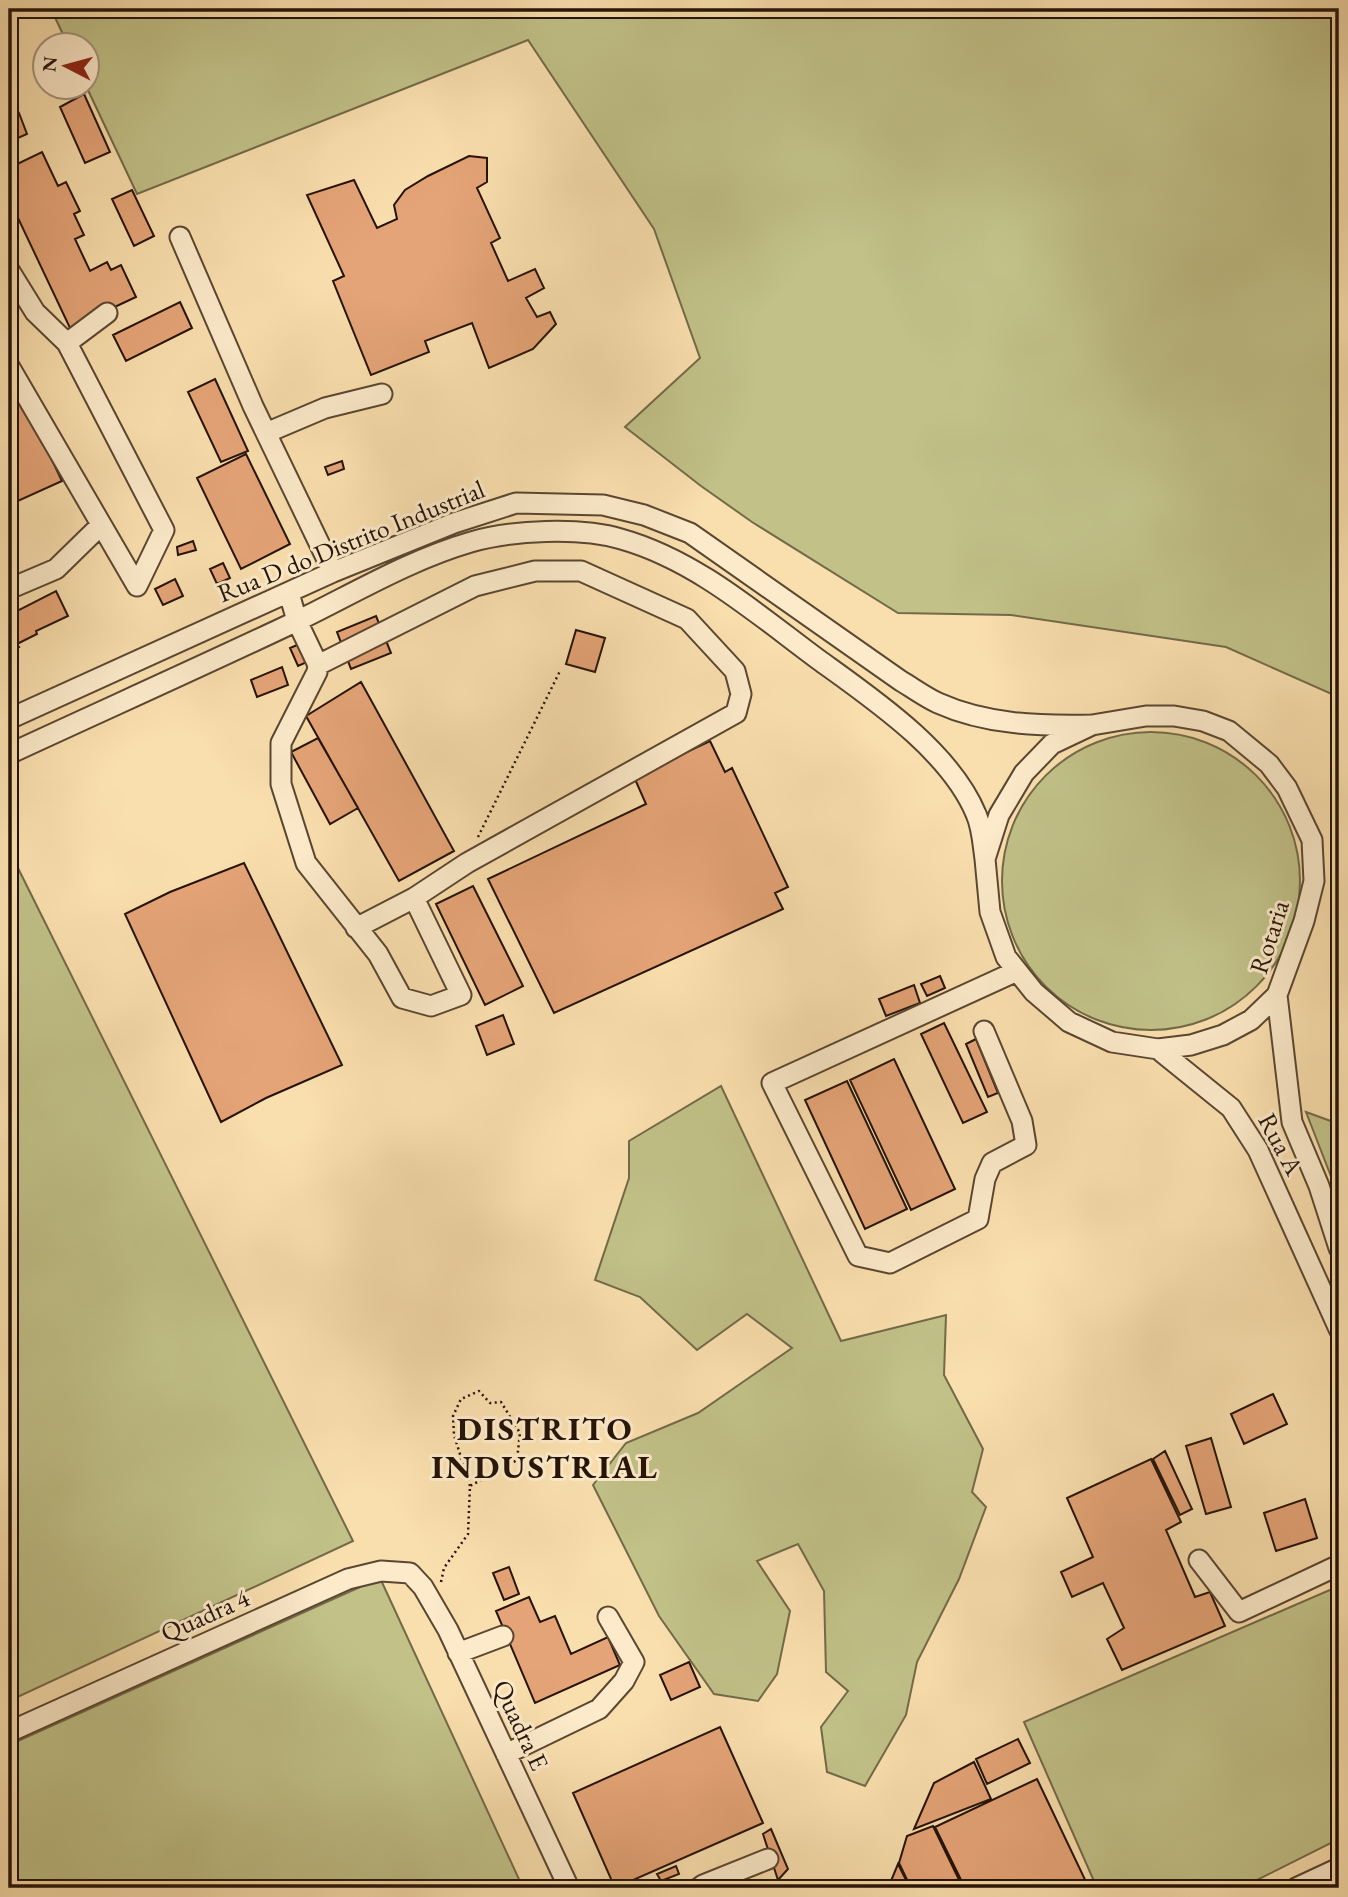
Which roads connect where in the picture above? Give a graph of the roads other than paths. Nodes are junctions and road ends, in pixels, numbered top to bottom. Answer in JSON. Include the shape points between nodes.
{"nodes":[{"id":1,"x":180,"y":237,"type":"dead end"},
{"id":2,"x":9,"y":270,"type":"edge"},
{"id":3,"x":107,"y":313,"type":"dead end"},
{"id":4,"x":67,"y":343,"type":"junction"},
{"id":5,"x":9,"y":366,"type":"edge"},
{"id":6,"x":382,"y":394,"type":"dead end"},
{"id":7,"x":266,"y":433,"type":"junction"},
{"id":8,"x":102,"y":525,"type":"junction"},
{"id":9,"x":333,"y":572,"type":"junction"},
{"id":10,"x":9,"y":589,"type":"edge"},
{"id":11,"x":289,"y":593,"type":"junction"},
{"id":12,"x":297,"y":621,"type":"junction"},
{"id":13,"x":318,"y":665,"type":"junction"},
{"id":14,"x":9,"y":719,"type":"edge"},
{"id":15,"x":1092,"y":725,"type":"junction"},
{"id":16,"x":9,"y":754,"type":"edge"},
{"id":17,"x":985,"y":859,"type":"junction"},
{"id":18,"x":414,"y":898,"type":"junction"},
{"id":19,"x":356,"y":928,"type":"junction"},
{"id":20,"x":1017,"y":971,"type":"junction"},
{"id":21,"x":1277,"y":995,"type":"junction"},
{"id":22,"x":985,"y":1031,"type":"dead end"},
{"id":23,"x":1158,"y":1049,"type":"junction"},
{"id":24,"x":1339,"y":1248,"type":"edge"},
{"id":25,"x":1339,"y":1329,"type":"edge"},
{"id":26,"x":1199,"y":1560,"type":"dead end"},
{"id":27,"x":1339,"y":1565,"type":"edge"},
{"id":28,"x":432,"y":1584,"type":"joint"},
{"id":29,"x":608,"y":1617,"type":"dead end"},
{"id":30,"x":503,"y":1636,"type":"dead end"},
{"id":31,"x":458,"y":1653,"type":"junction"},
{"id":32,"x":9,"y":1732,"type":"edge"},
{"id":33,"x":506,"y":1754,"type":"junction"},
{"id":34,"x":768,"y":1858,"type":"dead end"},
{"id":35,"x":1339,"y":1868,"type":"edge"},
{"id":36,"x":569,"y":1888,"type":"edge"},
{"id":37,"x":699,"y":1888,"type":"edge"},
{"id":38,"x":1296,"y":1888,"type":"edge"}],
"edges":[{"from":1,"to":7,"type":"street"},
{"from":2,"to":4,"type":"street","via":[[35,312]]},
{"from":3,"to":4,"type":"street"},
{"from":4,"to":8,"type":"street","via":[[164,530],[137,586]]},
{"from":5,"to":8,"type":"street"},
{"from":6,"to":7,"type":"street","via":[[325,408]]},
{"from":7,"to":9,"type":"street"},
{"from":8,"to":10,"type":"street","via":[[56,569]]},
{"from":9,"to":11,"type":"street","name":"Rua D do Distrito Industrial"},
{"from":9,"to":15,"type":"street","name":"Rua D do Distrito Industrial","via":[[516,503],[603,505],[644,514],[690,533],[937,703],[1003,722]]},
{"from":11,"to":12,"type":"street"},
{"from":11,"to":14,"type":"street","name":"Rua D do Distrito Industrial"},
{"from":12,"to":13,"type":"street"},
{"from":12,"to":16,"type":"street","name":"Rua D do Distrito Industrial"},
{"from":12,"to":17,"type":"street","name":"Rua D do Distrito Industrial","via":[[418,561],[473,541],[584,531],[653,550],[715,583],[904,726],[951,770],[977,815]]},
{"from":13,"to":18,"type":"street","via":[[475,586],[535,571],[581,571],[687,620],[735,671],[741,694],[736,713],[467,863]]},
{"from":13,"to":19,"type":"street","via":[[281,743],[281,784],[306,863]]},
{"from":15,"to":17,"type":"street","name":"Rotaria","via":[[1052,744],[1024,774],[999,814]]},
{"from":15,"to":21,"type":"street","name":"Rotaria","via":[[1146,716],[1203,721],[1229,731],[1269,764],[1287,788],[1311,840],[1314,881]]},
{"from":17,"to":20,"type":"street","name":"Rotaria","via":[[990,912],[1006,957]]},
{"from":18,"to":19,"type":"street"},
{"from":18,"to":19,"type":"street","via":[[461,995],[431,1006],[402,998],[378,954]]},
{"from":20,"to":22,"type":"street","via":[[772,1083],[858,1256],[891,1264],[978,1219],[992,1163],[1026,1145],[1022,1121]]},
{"from":20,"to":23,"type":"street","name":"Rotaria","via":[[1069,1023],[1112,1042]]},
{"from":21,"to":23,"type":"street","name":"Rotaria","via":[[1251,1020],[1223,1035]]},
{"from":21,"to":24,"type":"street","name":"Rua A","via":[[1292,1122]]},
{"from":23,"to":25,"type":"street","name":"Rua A","via":[[1231,1108],[1258,1150]]},
{"from":26,"to":27,"type":"street","via":[[1239,1612]]},
{"from":28,"to":31,"type":"street","name":"Quadra E"},
{"from":28,"to":32,"type":"street","name":"Quadra 4","via":[[410,1573],[381,1571],[348,1579]]},
{"from":29,"to":33,"type":"street","via":[[634,1662],[624,1682],[599,1709]]},
{"from":30,"to":31,"type":"street"},
{"from":31,"to":33,"type":"street","name":"Quadra E"},
{"from":33,"to":36,"type":"street","name":"Quadra E"},
{"from":34,"to":37,"type":"street"},
{"from":35,"to":38,"type":"street"}]}
